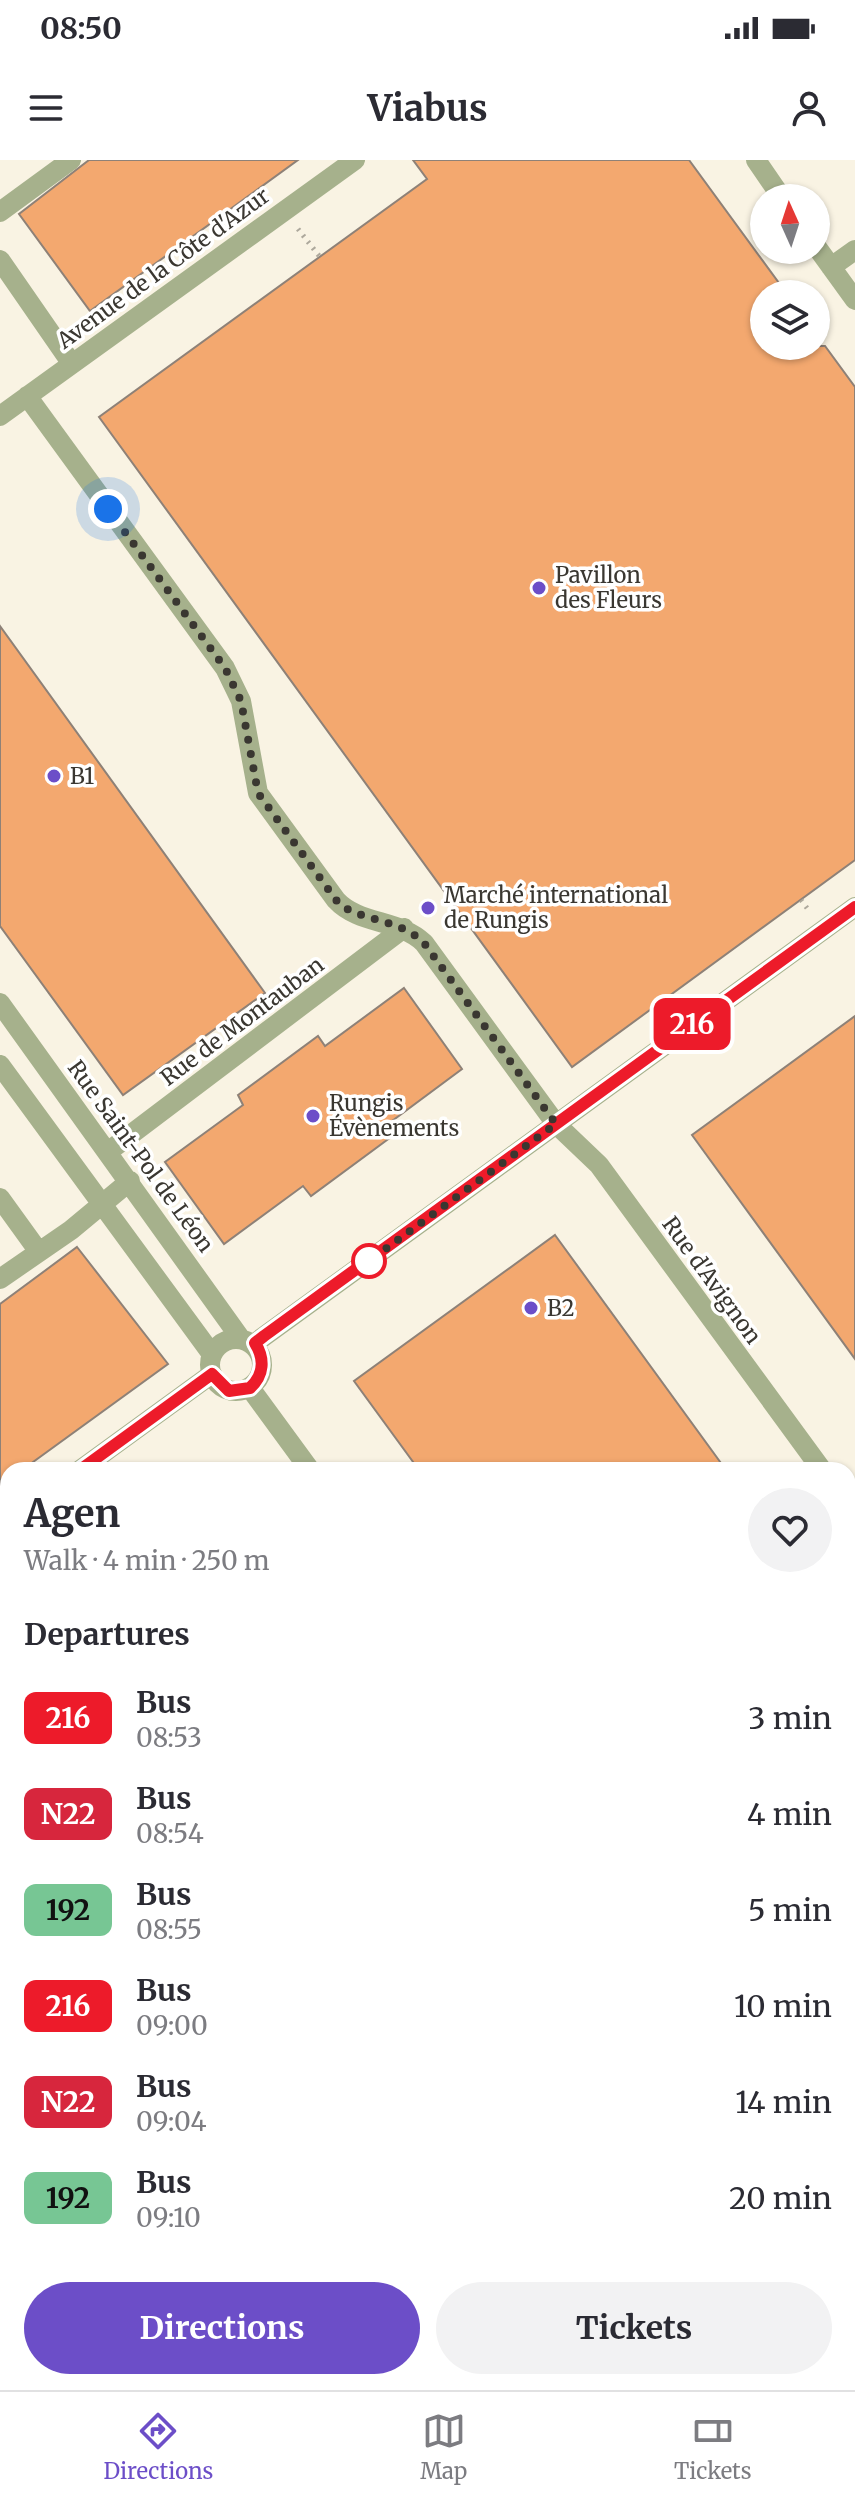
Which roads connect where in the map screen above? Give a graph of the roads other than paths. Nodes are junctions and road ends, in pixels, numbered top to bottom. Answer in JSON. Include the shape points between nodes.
{"nodes":[{"id":1,"x":71,"y":160,"type":"edge"},
{"id":2,"x":355,"y":160,"type":"edge"},
{"id":3,"x":756,"y":160,"type":"edge"},
{"id":4,"x":772,"y":184,"type":"edge"},
{"id":5,"x":0,"y":212,"type":"edge"},
{"id":6,"x":855,"y":250,"type":"edge"},
{"id":7,"x":0,"y":260,"type":"edge"},
{"id":8,"x":829,"y":264,"type":"edge"},
{"id":9,"x":831,"y":267,"type":"junction"},
{"id":10,"x":855,"y":300,"type":"edge"},
{"id":11,"x":72,"y":364,"type":"junction"},
{"id":12,"x":27,"y":396,"type":"junction"},
{"id":13,"x":0,"y":416,"type":"edge"},
{"id":14,"x":855,"y":907,"type":"edge"},
{"id":15,"x":404,"y":928,"type":"junction"},
{"id":16,"x":0,"y":1003,"type":"edge"},
{"id":17,"x":0,"y":1065,"type":"edge"},
{"id":18,"x":556,"y":1124,"type":"junction"},
{"id":19,"x":109,"y":1151,"type":"junction"},
{"id":20,"x":130,"y":1181,"type":"junction"},
{"id":21,"x":0,"y":1198,"type":"edge"},
{"id":22,"x":101,"y":1203,"type":"junction"},
{"id":23,"x":39,"y":1252,"type":"junction"},
{"id":24,"x":0,"y":1279,"type":"edge"},
{"id":25,"x":248,"y":1341,"type":"junction"},
{"id":26,"x":211,"y":1353,"type":"junction"},
{"id":27,"x":212,"y":1374,"type":"junction"},
{"id":28,"x":250,"y":1388,"type":"junction"},
{"id":29,"x":91,"y":1462,"type":"edge"},
{"id":30,"x":304,"y":1462,"type":"edge"},
{"id":31,"x":816,"y":1462,"type":"edge"}],
"edges":[{"from":1,"to":5,"type":"lane"},
{"from":2,"to":11,"type":"lane","name":"Avenue de la Côte d'Azur"},
{"from":3,"to":4,"type":"lane"},
{"from":6,"to":9,"type":"lane"},
{"from":7,"to":11,"type":"lane"},
{"from":8,"to":9,"type":"lane"},
{"from":9,"to":10,"type":"lane"},
{"from":11,"to":12,"type":"lane","name":"Avenue de la Côte d'Azur"},
{"from":12,"to":13,"type":"lane","name":"Avenue de la Côte d'Azur"},
{"from":12,"to":15,"type":"lane","via":[[225,668],[241,701],[258,793],[339,904],[351,913]]},
{"from":14,"to":18,"type":"lane"},
{"from":15,"to":18,"type":"lane","name":"Rue d'Avignon","via":[[431,952]]},
{"from":15,"to":19,"type":"lane","name":"Rue de Montauban"},
{"from":16,"to":19,"type":"lane","name":"Rue Saint-Pol de Léon"},
{"from":17,"to":22,"type":"lane"},
{"from":18,"to":25,"type":"lane"},
{"from":18,"to":31,"type":"lane","name":"Rue d'Avignon","via":[[599,1165]]},
{"from":19,"to":20,"type":"lane","name":"Rue Saint-Pol de Léon"},
{"from":20,"to":22,"type":"lane"},
{"from":20,"to":25,"type":"lane","name":"Rue Saint-Pol de Léon"},
{"from":21,"to":23,"type":"lane"},
{"from":22,"to":23,"type":"lane"},
{"from":22,"to":26,"type":"lane"},
{"from":23,"to":24,"type":"lane"},
{"from":25,"to":26,"type":"lane","via":[[226,1340]]},
{"from":25,"to":28,"type":"lane","via":[[262,1354],[261,1375]]},
{"from":26,"to":27,"type":"lane"},
{"from":27,"to":28,"type":"lane","via":[[229,1391]]},
{"from":27,"to":29,"type":"lane"},
{"from":28,"to":30,"type":"lane"}]}
